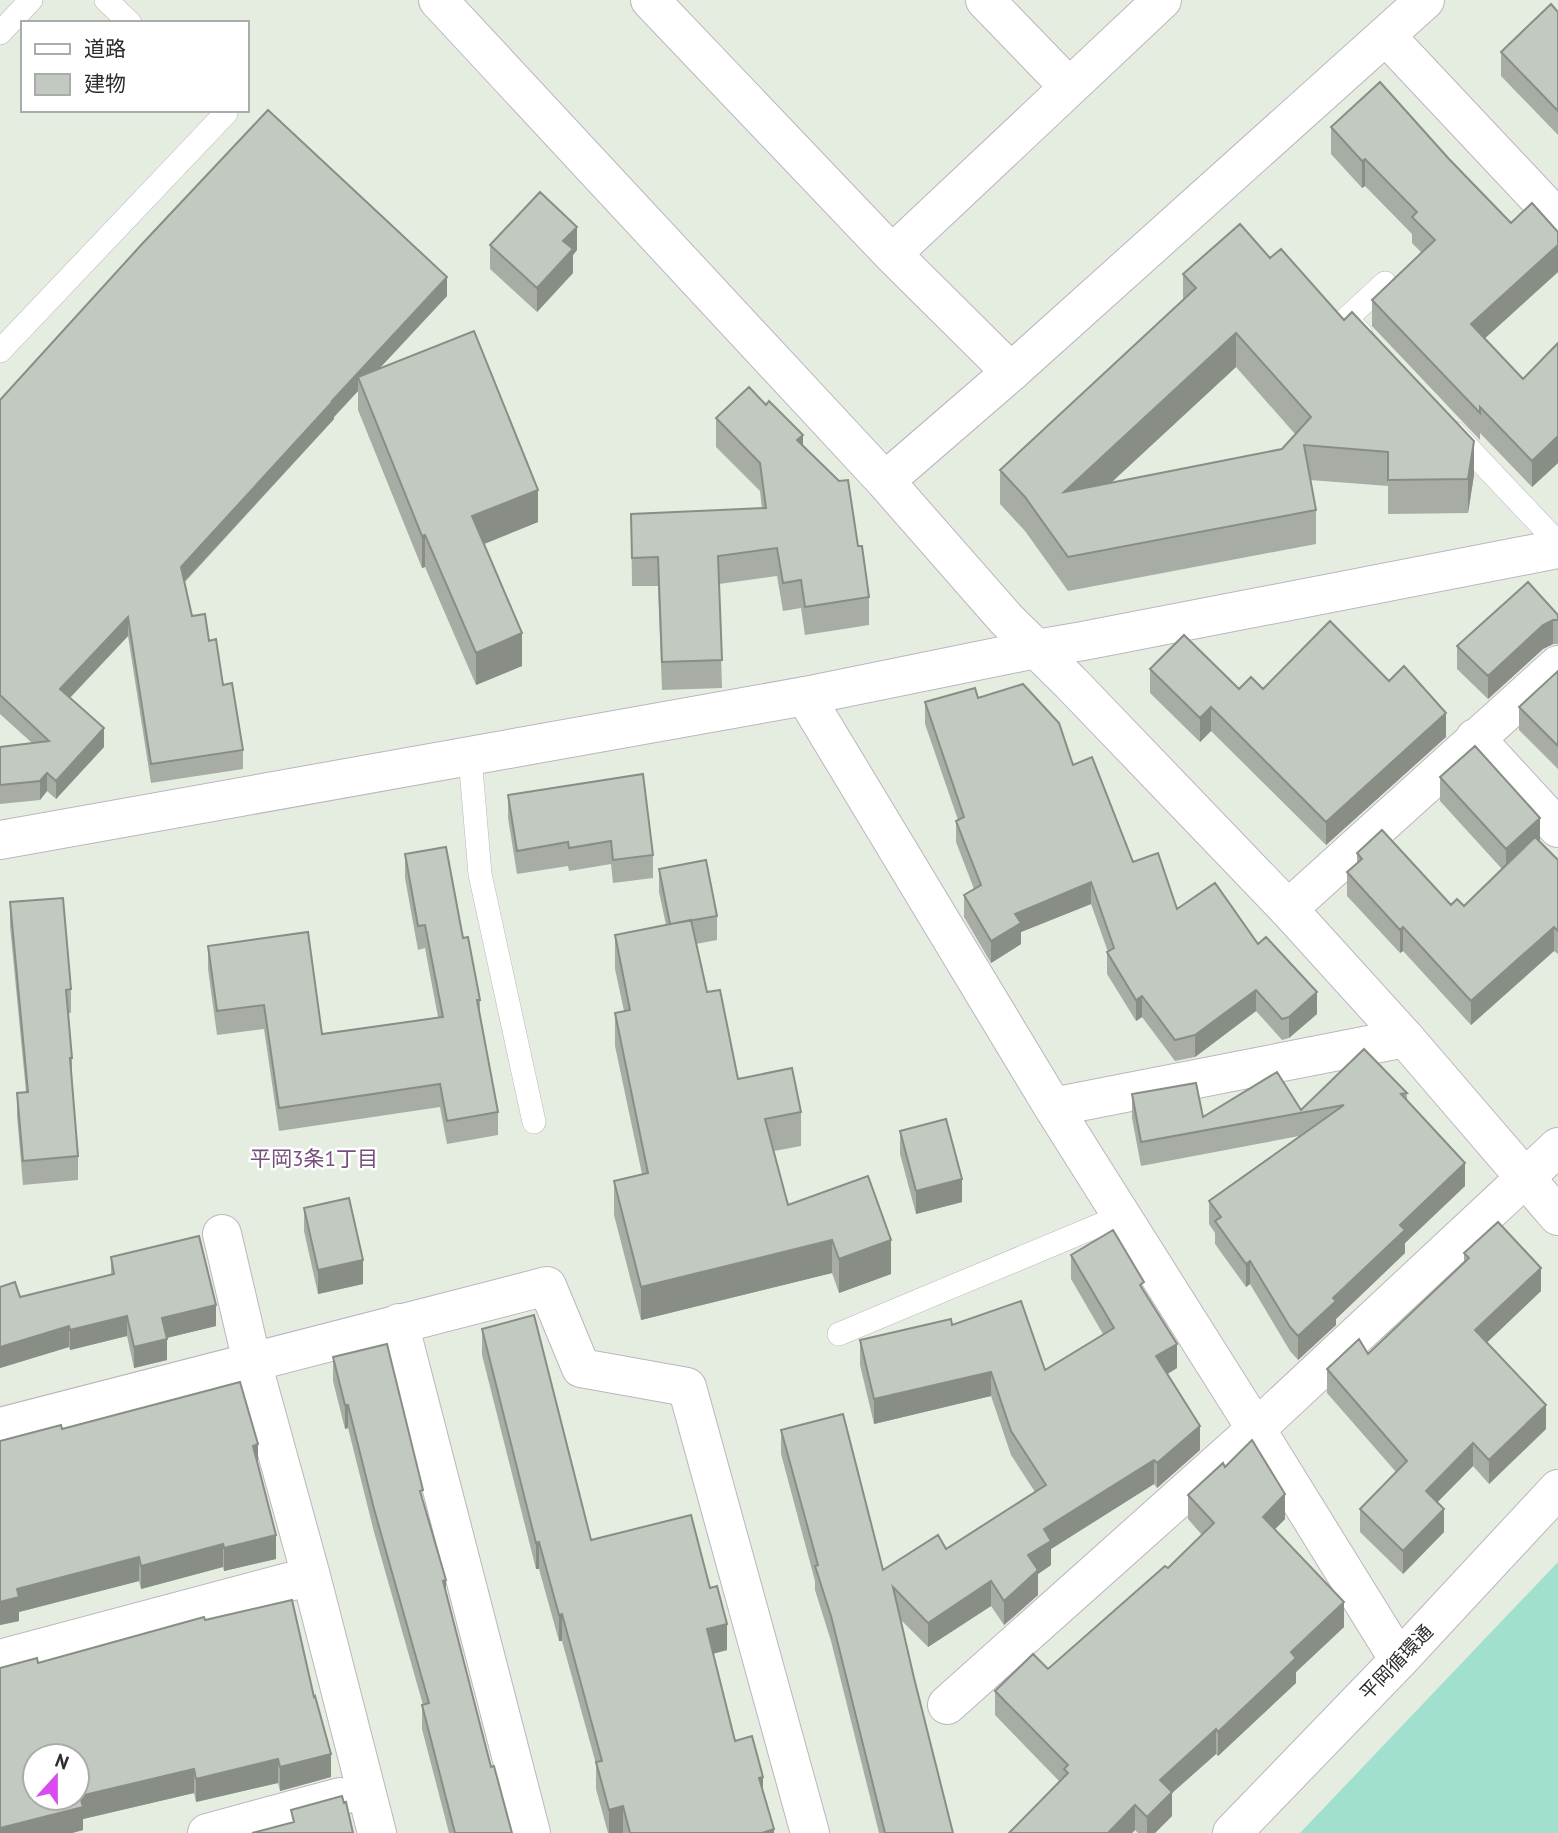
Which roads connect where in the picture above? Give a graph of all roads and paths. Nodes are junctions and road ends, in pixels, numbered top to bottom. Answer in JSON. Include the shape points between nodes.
{"nodes":[{"id":1,"x":31,"y":0,"type":"edge"},
{"id":2,"x":106,"y":0,"type":"edge"},
{"id":3,"x":438,"y":0,"type":"edge"},
{"id":4,"x":650,"y":0,"type":"edge"},
{"id":5,"x":985,"y":0,"type":"edge"},
{"id":6,"x":1162,"y":0,"type":"edge"},
{"id":7,"x":1425,"y":0,"type":"edge"},
{"id":8,"x":128,"y":21,"type":"edge"},
{"id":9,"x":0,"y":33,"type":"edge"},
{"id":10,"x":1386,"y":36,"type":"junction"},
{"id":11,"x":1069,"y":87,"type":"junction"},
{"id":12,"x":225,"y":112,"type":"edge"},
{"id":13,"x":1558,"y":219,"type":"edge"},
{"id":14,"x":892,"y":254,"type":"junction"},
{"id":15,"x":1385,"y":282,"type":"dead end"},
{"id":16,"x":1374,"y":348,"type":"edge"},
{"id":17,"x":0,"y":351,"type":"edge"},
{"id":18,"x":1011,"y":372,"type":"junction"},
{"id":19,"x":1438,"y":416,"type":"edge"},
{"id":20,"x":885,"y":481,"type":"junction"},
{"id":21,"x":1558,"y":543,"type":"edge"},
{"id":22,"x":1558,"y":549,"type":"edge"},
{"id":23,"x":1036,"y":649,"type":"junction"},
{"id":24,"x":1558,"y":665,"type":"edge"},
{"id":25,"x":805,"y":696,"type":"junction"},
{"id":26,"x":1475,"y":738,"type":"junction"},
{"id":27,"x":470,"y":757,"type":"junction"},
{"id":28,"x":1558,"y":828,"type":"edge"},
{"id":29,"x":0,"y":840,"type":"edge"},
{"id":30,"x":1289,"y":909,"type":"junction"},
{"id":31,"x":1405,"y":1038,"type":"junction"},
{"id":32,"x":1053,"y":1107,"type":"junction"},
{"id":33,"x":534,"y":1122,"type":"dead end"},
{"id":34,"x":1558,"y":1147,"type":"edge"},
{"id":35,"x":1525,"y":1178,"type":"junction"},
{"id":36,"x":1121,"y":1216,"type":"junction"},
{"id":37,"x":1558,"y":1216,"type":"edge"},
{"id":38,"x":222,"y":1234,"type":"dead end"},
{"id":39,"x":399,"y":1323,"type":"junction"},
{"id":40,"x":839,"y":1334,"type":"dead end"},
{"id":41,"x":252,"y":1362,"type":"junction"},
{"id":42,"x":0,"y":1427,"type":"edge"},
{"id":43,"x":1256,"y":1429,"type":"junction"},
{"id":44,"x":1558,"y":1489,"type":"edge"},
{"id":45,"x":311,"y":1576,"type":"junction"},
{"id":46,"x":0,"y":1659,"type":"edge"},
{"id":47,"x":1399,"y":1660,"type":"junction"},
{"id":48,"x":947,"y":1705,"type":"dead end"},
{"id":49,"x":367,"y":1790,"type":"junction"},
{"id":50,"x":207,"y":1833,"type":"edge"},
{"id":51,"x":377,"y":1833,"type":"edge"},
{"id":52,"x":531,"y":1833,"type":"edge"},
{"id":53,"x":810,"y":1833,"type":"edge"},
{"id":54,"x":1232,"y":1833,"type":"edge"}],
"edges":[{"from":1,"to":9,"type":"lane"},
{"from":2,"to":8,"type":"lane"},
{"from":3,"to":20,"type":"street"},
{"from":4,"to":14,"type":"street"},
{"from":5,"to":11,"type":"street"},
{"from":6,"to":11,"type":"street"},
{"from":7,"to":10,"type":"street"},
{"from":10,"to":13,"type":"street"},
{"from":10,"to":18,"type":"street"},
{"from":11,"to":14,"type":"street"},
{"from":12,"to":17,"type":"lane"},
{"from":14,"to":18,"type":"street"},
{"from":15,"to":16,"type":"lane","via":[[1346,319]]},
{"from":18,"to":20,"type":"street"},
{"from":19,"to":21,"type":"lane"},
{"from":20,"to":23,"type":"street"},
{"from":22,"to":23,"type":"street"},
{"from":23,"to":25,"type":"street"},
{"from":23,"to":30,"type":"street"},
{"from":24,"to":26,"type":"street"},
{"from":25,"to":27,"type":"street"},
{"from":25,"to":32,"type":"street"},
{"from":26,"to":28,"type":"street"},
{"from":26,"to":30,"type":"street"},
{"from":27,"to":29,"type":"street"},
{"from":27,"to":33,"type":"lane","via":[[480,874]]},
{"from":30,"to":31,"type":"street"},
{"from":31,"to":32,"type":"street"},
{"from":31,"to":35,"type":"street"},
{"from":32,"to":36,"type":"street"},
{"from":34,"to":35,"type":"street"},
{"from":35,"to":37,"type":"street"},
{"from":35,"to":43,"type":"street"},
{"from":36,"to":40,"type":"lane"},
{"from":36,"to":43,"type":"street"},
{"from":38,"to":41,"type":"street"},
{"from":39,"to":41,"type":"street"},
{"from":39,"to":52,"type":"street"},
{"from":39,"to":53,"type":"street","via":[[547,1286],[581,1368],[687,1387]]},
{"from":41,"to":42,"type":"street"},
{"from":41,"to":45,"type":"street"},
{"from":43,"to":47,"type":"street"},
{"from":43,"to":48,"type":"street"},
{"from":44,"to":47,"type":"street","name":"平岡循環通"},
{"from":45,"to":46,"type":"street"},
{"from":45,"to":49,"type":"street"},
{"from":47,"to":54,"type":"street","name":"平岡循環通"},
{"from":49,"to":50,"type":"street"},
{"from":49,"to":51,"type":"street"}]}
